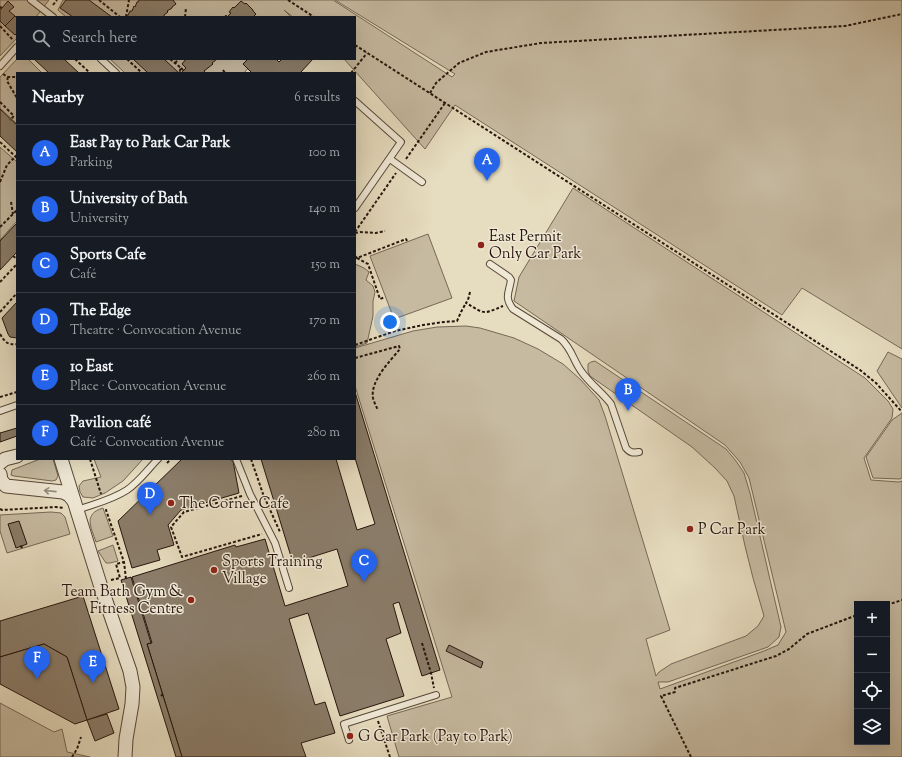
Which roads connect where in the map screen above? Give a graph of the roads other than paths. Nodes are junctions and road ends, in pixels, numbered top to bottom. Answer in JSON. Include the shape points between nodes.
{"nodes":[{"id":1,"x":31,"y":0,"type":"edge"},
{"id":2,"x":45,"y":14,"type":"edge"},
{"id":3,"x":16,"y":46,"type":"edge"},
{"id":4,"x":102,"y":60,"type":"edge"},
{"id":5,"x":0,"y":66,"type":"edge"},
{"id":6,"x":115,"y":72,"type":"edge"},
{"id":7,"x":356,"y":102,"type":"edge"},
{"id":8,"x":390,"y":159,"type":"junction"},
{"id":9,"x":422,"y":182,"type":"dead end"},
{"id":10,"x":356,"y":207,"type":"edge"},
{"id":11,"x":490,"y":264,"type":"dead end"},
{"id":12,"x":16,"y":406,"type":"edge"},
{"id":13,"x":0,"y":410,"type":"edge"},
{"id":14,"x":639,"y":452,"type":"dead end"},
{"id":15,"x":16,"y":456,"type":"edge"},
{"id":16,"x":61,"y":460,"type":"edge"},
{"id":17,"x":157,"y":460,"type":"edge"},
{"id":18,"x":236,"y":460,"type":"edge"},
{"id":19,"x":0,"y":463,"type":"edge"},
{"id":20,"x":0,"y":474,"type":"edge"},
{"id":21,"x":73,"y":507,"type":"junction"},
{"id":22,"x":289,"y":588,"type":"dead end"},
{"id":23,"x":436,"y":695,"type":"road end"},
{"id":24,"x":349,"y":740,"type":"dead end"},
{"id":25,"x":125,"y":757,"type":"edge"}],
"edges":[{"from":1,"to":2,"type":"lane"},
{"from":3,"to":5,"type":"lane"},
{"from":4,"to":6,"type":"lane"},
{"from":7,"to":8,"type":"lane","via":[[401,142]]},
{"from":8,"to":9,"type":"lane"},
{"from":8,"to":10,"type":"lane"},
{"from":11,"to":14,"type":"lane","via":[[511,280],[508,297],[513,309],[567,344],[580,370],[611,404],[626,448],[629,452]]},
{"from":12,"to":13,"type":"lane"},
{"from":15,"to":19,"type":"street"},
{"from":16,"to":21,"type":"street"},
{"from":17,"to":21,"type":"lane","via":[[132,486],[118,495]]},
{"from":18,"to":22,"type":"lane","via":[[275,544]]},
{"from":21,"to":20,"type":"street","one_way":true,"via":[[69,495],[6,486]]},
{"from":21,"to":25,"type":"street","via":[[130,671],[133,687]]},
{"from":23,"to":24,"type":"lane","via":[[344,724]]}]}
